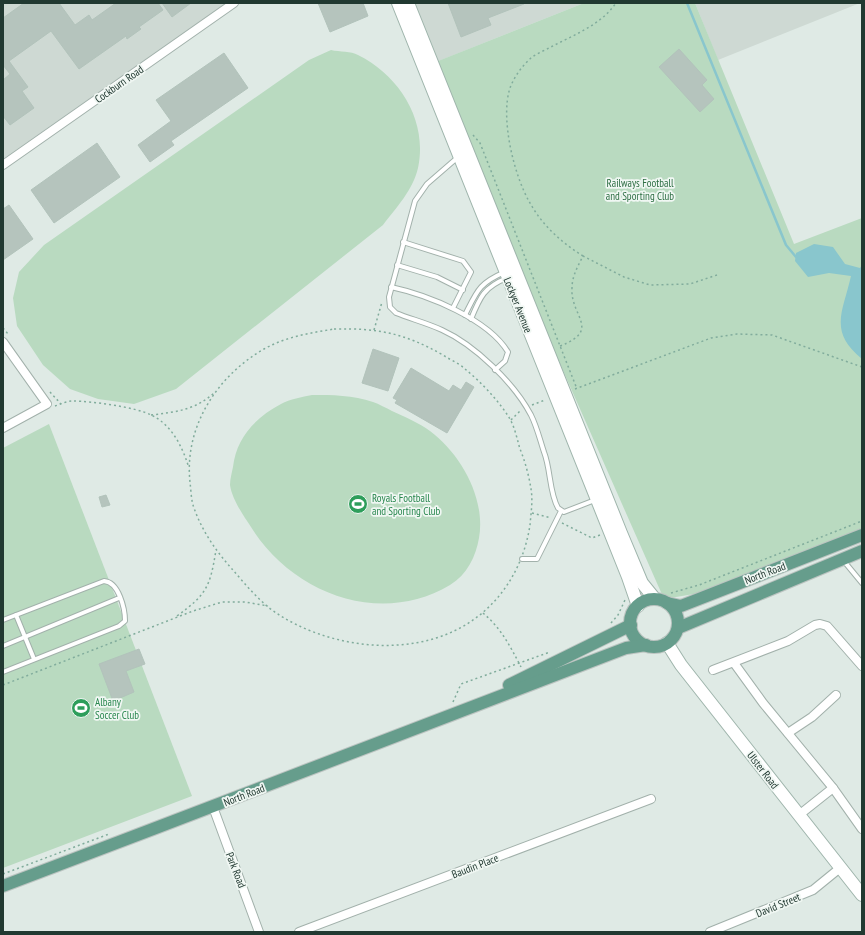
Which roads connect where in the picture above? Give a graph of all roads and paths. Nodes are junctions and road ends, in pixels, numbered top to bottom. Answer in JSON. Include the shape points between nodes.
{"nodes":[{"id":1,"x":234,"y":3,"type":"edge"},
{"id":2,"x":398,"y":3,"type":"edge"},
{"id":3,"x":408,"y":3,"type":"edge"},
{"id":4,"x":616,"y":3,"type":"edge"},
{"id":5,"x":472,"y":133,"type":"dead end"},
{"id":6,"x":460,"y":157,"type":"junction"},
{"id":7,"x":3,"y":164,"type":"edge"},
{"id":8,"x":403,"y":242,"type":"junction"},
{"id":9,"x":583,"y":256,"type":"junction"},
{"id":10,"x":397,"y":265,"type":"junction"},
{"id":11,"x":511,"y":274,"type":"junction"},
{"id":12,"x":717,"y":275,"type":"dead end"},
{"id":13,"x":391,"y":287,"type":"junction"},
{"id":14,"x":463,"y":290,"type":"junction"},
{"id":15,"x":382,"y":301,"type":"dead end"},
{"id":16,"x":453,"y":308,"type":"junction"},
{"id":17,"x":464,"y":315,"type":"junction"},
{"id":18,"x":471,"y":319,"type":"junction"},
{"id":19,"x":374,"y":330,"type":"junction"},
{"id":20,"x":3,"y":342,"type":"edge"},
{"id":21,"x":560,"y":346,"type":"junction"},
{"id":22,"x":862,"y":367,"type":"edge"},
{"id":23,"x":495,"y":370,"type":"junction"},
{"id":24,"x":218,"y":389,"type":"junction"},
{"id":25,"x":577,"y":389,"type":"junction"},
{"id":26,"x":560,"y":395,"type":"junction"},
{"id":27,"x":47,"y":404,"type":"junction"},
{"id":28,"x":526,"y":407,"type":"junction"},
{"id":29,"x":151,"y":415,"type":"junction"},
{"id":30,"x":510,"y":420,"type":"junction"},
{"id":31,"x":3,"y":428,"type":"edge"},
{"id":32,"x":189,"y":467,"type":"junction"},
{"id":33,"x":601,"y":497,"type":"junction"},
{"id":34,"x":561,"y":511,"type":"junction"},
{"id":35,"x":532,"y":513,"type":"junction"},
{"id":36,"x":556,"y":520,"type":"junction"},
{"id":37,"x":862,"y":521,"type":"edge"},
{"id":38,"x":601,"y":534,"type":"dead end"},
{"id":39,"x":862,"y":535,"type":"edge"},
{"id":40,"x":216,"y":550,"type":"junction"},
{"id":41,"x":862,"y":551,"type":"edge"},
{"id":42,"x":522,"y":559,"type":"junction"},
{"id":43,"x":842,"y":559,"type":"junction"},
{"id":44,"x":862,"y":583,"type":"edge"},
{"id":45,"x":119,"y":598,"type":"junction"},
{"id":46,"x":668,"y":598,"type":"junction"},
{"id":47,"x":655,"y":599,"type":"junction"},
{"id":48,"x":636,"y":602,"type":"junction"},
{"id":49,"x":268,"y":606,"type":"junction"},
{"id":50,"x":483,"y":613,"type":"junction"},
{"id":51,"x":16,"y":615,"type":"junction"},
{"id":52,"x":175,"y":618,"type":"junction"},
{"id":53,"x":3,"y":620,"type":"edge"},
{"id":54,"x":608,"y":625,"type":"dead end"},
{"id":55,"x":631,"y":625,"type":"junction"},
{"id":56,"x":678,"y":628,"type":"junction"},
{"id":57,"x":25,"y":637,"type":"junction"},
{"id":58,"x":667,"y":643,"type":"junction"},
{"id":59,"x":646,"y":645,"type":"junction"},
{"id":60,"x":3,"y":646,"type":"edge"},
{"id":61,"x":553,"y":651,"type":"dead end"},
{"id":62,"x":34,"y":660,"type":"junction"},
{"id":63,"x":519,"y":663,"type":"junction"},
{"id":64,"x":734,"y":663,"type":"junction"},
{"id":65,"x":862,"y":666,"type":"edge"},
{"id":66,"x":713,"y":670,"type":"dead end"},
{"id":67,"x":3,"y":672,"type":"edge"},
{"id":68,"x":525,"y":676,"type":"junction"},
{"id":69,"x":3,"y":685,"type":"edge"},
{"id":70,"x":836,"y":695,"type":"dead end"},
{"id":71,"x":484,"y":701,"type":"junction"},
{"id":72,"x":452,"y":704,"type":"dead end"},
{"id":73,"x":788,"y":733,"type":"junction"},
{"id":74,"x":833,"y":788,"type":"junction"},
{"id":75,"x":651,"y":799,"type":"dead end"},
{"id":76,"x":212,"y":808,"type":"junction"},
{"id":77,"x":799,"y":816,"type":"junction"},
{"id":78,"x":862,"y":829,"type":"edge"},
{"id":79,"x":113,"y":832,"type":"dead end"},
{"id":80,"x":840,"y":868,"type":"junction"},
{"id":81,"x":3,"y":874,"type":"edge"},
{"id":82,"x":3,"y":886,"type":"edge"},
{"id":83,"x":862,"y":895,"type":"edge"},
{"id":84,"x":259,"y":932,"type":"edge"},
{"id":85,"x":299,"y":932,"type":"edge"},
{"id":86,"x":710,"y":932,"type":"edge"}],
"edges":[{"from":1,"to":7,"type":"street","name":"Cockburn Road"},
{"from":2,"to":6,"type":"main road","name":"Lockyer Avenue"},
{"from":3,"to":11,"type":"main road","name":"Lockyer Avenue"},
{"from":4,"to":9,"type":"path","via":[[597,23],[531,58],[517,73],[510,88],[507,105],[511,146],[530,203],[563,243]]},
{"from":5,"to":21,"type":"path","via":[[480,143]]},
{"from":6,"to":8,"type":"lane","via":[[427,184],[415,201]]},
{"from":6,"to":11,"type":"main road","name":"Lockyer Avenue"},
{"from":8,"to":10,"type":"lane"},
{"from":8,"to":14,"type":"lane","via":[[463,261],[471,272]]},
{"from":9,"to":12,"type":"path","via":[[624,278],[650,285],[690,284]]},
{"from":9,"to":21,"type":"path","via":[[571,289],[583,324],[582,331],[576,339]]},
{"from":10,"to":13,"type":"lane"},
{"from":10,"to":14,"type":"lane","via":[[436,276]]},
{"from":11,"to":17,"type":"lane","via":[[488,279]]},
{"from":11,"to":18,"type":"lane","via":[[486,289]]},
{"from":11,"to":26,"type":"main road","name":"Lockyer Avenue"},
{"from":13,"to":16,"type":"lane","via":[[410,291]]},
{"from":13,"to":23,"type":"lane","via":[[389,302],[396,313],[451,334],[464,342]]},
{"from":14,"to":16,"type":"lane"},
{"from":15,"to":19,"type":"path"},
{"from":16,"to":17,"type":"lane"},
{"from":17,"to":18,"type":"lane"},
{"from":18,"to":23,"type":"lane","via":[[508,352],[505,361]]},
{"from":19,"to":24,"type":"path","via":[[334,329],[298,335],[264,349],[233,372]]},
{"from":19,"to":30,"type":"path","via":[[402,335],[464,368],[489,392]]},
{"from":20,"to":27,"type":"street"},
{"from":21,"to":25,"type":"path"},
{"from":22,"to":25,"type":"path","via":[[772,335],[737,334],[711,338]]},
{"from":23,"to":28,"type":"lane","via":[[516,391]]},
{"from":24,"to":29,"type":"path","via":[[206,400],[187,410]]},
{"from":24,"to":32,"type":"path","via":[[201,414],[190,448]]},
{"from":25,"to":26,"type":"path"},
{"from":26,"to":28,"type":"path"},
{"from":26,"to":33,"type":"main road","name":"Lockyer Avenue"},
{"from":27,"to":29,"type":"path","via":[[54,406],[72,401],[108,404]]},
{"from":27,"to":31,"type":"street"},
{"from":28,"to":30,"type":"path"},
{"from":28,"to":34,"type":"lane","via":[[548,461],[556,504]]},
{"from":29,"to":32,"type":"path","via":[[170,430]]},
{"from":30,"to":35,"type":"path","via":[[532,489]]},
{"from":32,"to":40,"type":"path","via":[[193,506]]},
{"from":33,"to":34,"type":"lane","via":[[576,509]]},
{"from":33,"to":47,"type":"main road","name":"Lockyer Avenue","via":[[642,582]]},
{"from":33,"to":48,"type":"main road","name":"Lockyer Avenue"},
{"from":34,"to":36,"type":"lane"},
{"from":35,"to":36,"type":"path"},
{"from":35,"to":42,"type":"path","via":[[528,541]]},
{"from":36,"to":38,"type":"path","via":[[592,538]]},
{"from":36,"to":42,"type":"lane","via":[[537,559]]},
{"from":37,"to":46,"type":"path"},
{"from":39,"to":46,"type":"main road","name":"North Road","via":[[681,606]]},
{"from":40,"to":49,"type":"path"},
{"from":40,"to":52,"type":"path","via":[[213,569],[202,595]]},
{"from":41,"to":43,"type":"main road","name":"North Road"},
{"from":42,"to":50,"type":"path","via":[[507,587]]},
{"from":43,"to":44,"type":"lane"},
{"from":43,"to":56,"type":"main road","name":"North Road"},
{"from":45,"to":51,"type":"lane","via":[[114,585],[104,581]]},
{"from":45,"to":57,"type":"lane"},
{"from":45,"to":62,"type":"lane","via":[[125,614],[125,621],[120,626]]},
{"from":46,"to":47,"type":"main road"},
{"from":46,"to":56,"type":"main road","via":[[677,616]]},
{"from":47,"to":48,"type":"main road"},
{"from":48,"to":54,"type":"path","via":[[623,600],[618,615]]},
{"from":48,"to":55,"type":"main road"},
{"from":49,"to":50,"type":"path","via":[[280,616],[334,639],[370,644],[401,644],[435,639],[465,626]]},
{"from":49,"to":52,"type":"path","via":[[222,602]]},
{"from":50,"to":63,"type":"path","via":[[494,622],[506,638]]},
{"from":51,"to":53,"type":"lane"},
{"from":51,"to":57,"type":"lane"},
{"from":52,"to":69,"type":"path"},
{"from":55,"to":59,"type":"main road","via":[[636,637]]},
{"from":55,"to":68,"type":"main road","name":"North Road"},
{"from":56,"to":58,"type":"main road"},
{"from":57,"to":60,"type":"lane"},
{"from":57,"to":62,"type":"lane"},
{"from":58,"to":59,"type":"main road"},
{"from":58,"to":77,"type":"main road","name":"Ulster Road","via":[[681,666]]},
{"from":59,"to":71,"type":"main road","name":"North Road","via":[[626,648]]},
{"from":61,"to":63,"type":"path"},
{"from":62,"to":67,"type":"lane"},
{"from":63,"to":68,"type":"path"},
{"from":63,"to":72,"type":"path","via":[[461,684]]},
{"from":64,"to":65,"type":"street","via":[[788,641],[820,624],[827,626]]},
{"from":64,"to":66,"type":"street","via":[[724,664]]},
{"from":64,"to":73,"type":"street"},
{"from":68,"to":71,"type":"main road","name":"North Road"},
{"from":70,"to":73,"type":"street","via":[[812,717]]},
{"from":71,"to":76,"type":"main road","name":"North Road"},
{"from":73,"to":74,"type":"street"},
{"from":74,"to":77,"type":"street"},
{"from":74,"to":78,"type":"street"},
{"from":75,"to":85,"type":"street","name":"Baudin Place"},
{"from":76,"to":82,"type":"main road","name":"North Road"},
{"from":76,"to":84,"type":"street","name":"Park Road"},
{"from":77,"to":80,"type":"main road","name":"Ulster Road"},
{"from":79,"to":81,"type":"path"},
{"from":80,"to":83,"type":"main road","name":"Ulster Road"},
{"from":80,"to":86,"type":"street","name":"David Street","via":[[813,890]]}]}
